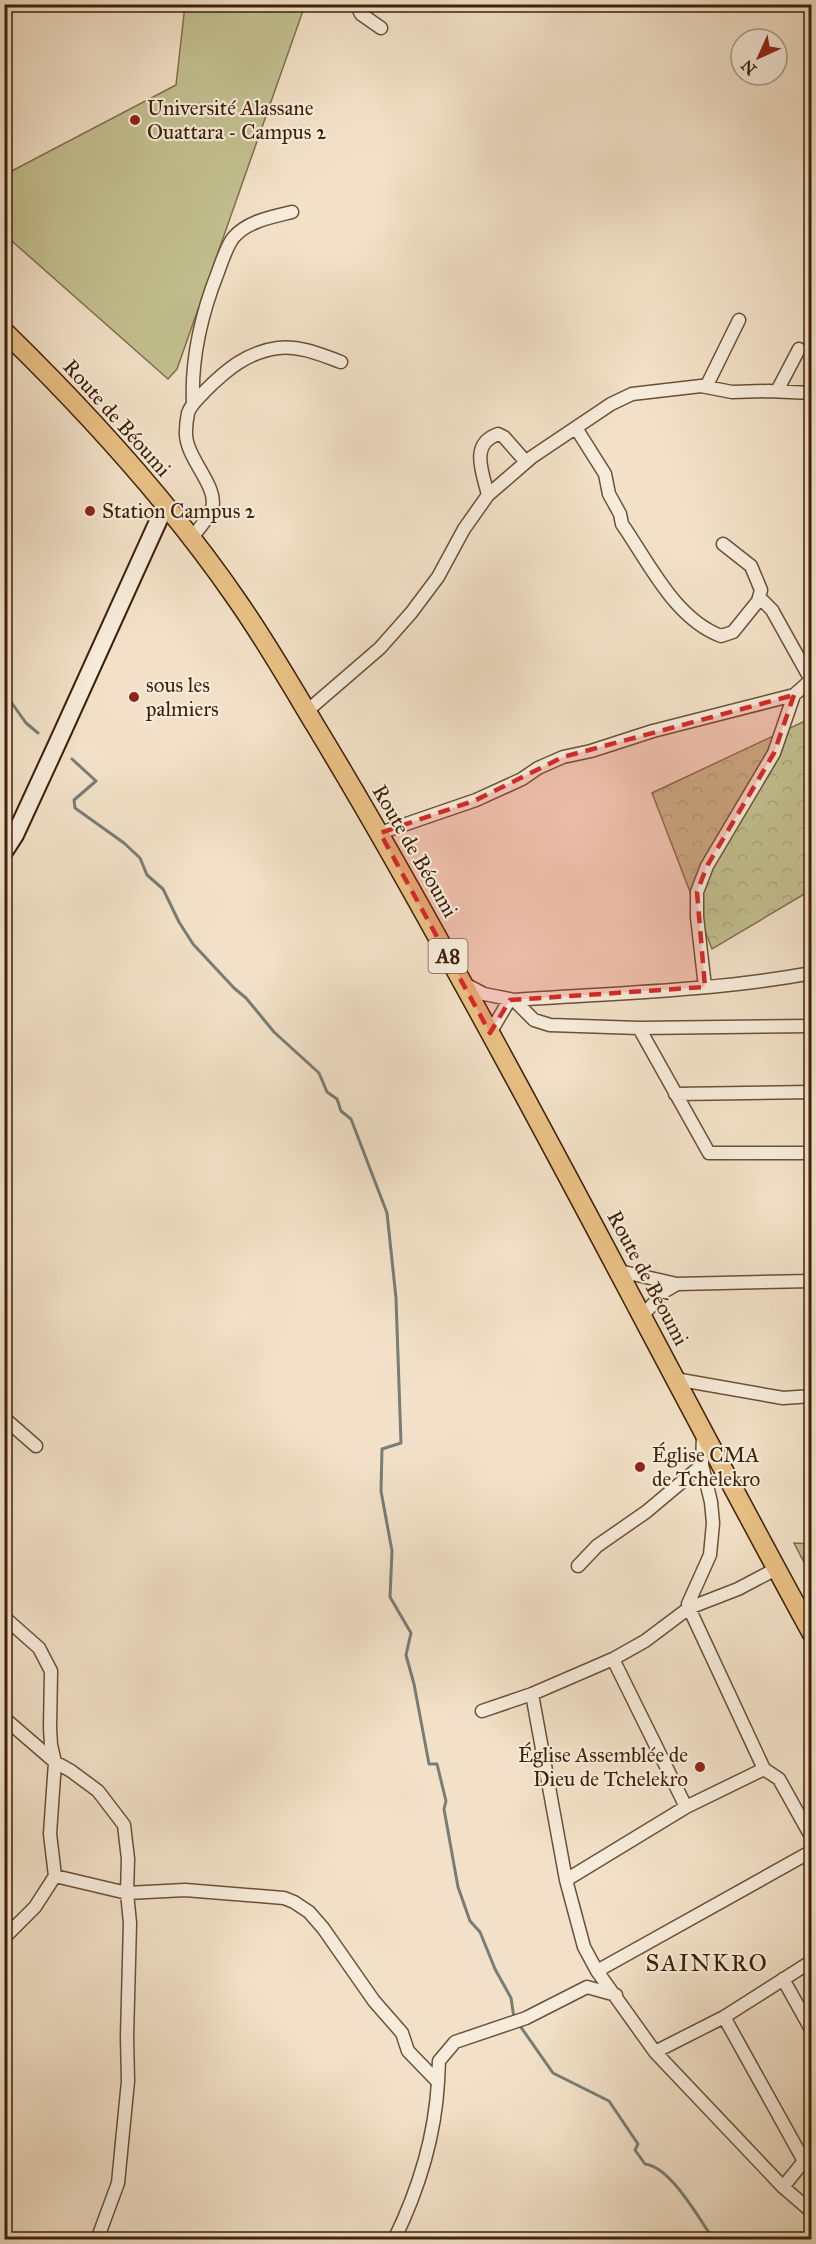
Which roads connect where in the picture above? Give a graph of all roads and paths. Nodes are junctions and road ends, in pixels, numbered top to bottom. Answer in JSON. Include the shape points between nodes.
{"nodes":[{"id":1,"x":356,"y":4,"type":"edge"},
{"id":2,"x":381,"y":28,"type":"dead end"},
{"id":3,"x":292,"y":212,"type":"dead end"},
{"id":4,"x":739,"y":320,"type":"dead end"},
{"id":5,"x":4,"y":332,"type":"edge"},
{"id":6,"x":799,"y":349,"type":"dead end"},
{"id":7,"x":341,"y":362,"type":"dead end"},
{"id":8,"x":706,"y":387,"type":"junction"},
{"id":9,"x":777,"y":391,"type":"junction"},
{"id":10,"x":812,"y":393,"type":"edge"},
{"id":11,"x":193,"y":403,"type":"junction"},
{"id":12,"x":576,"y":428,"type":"junction"},
{"id":13,"x":526,"y":462,"type":"junction"},
{"id":14,"x":488,"y":495,"type":"junction"},
{"id":15,"x":165,"y":506,"type":"junction"},
{"id":16,"x":192,"y":538,"type":"junction"},
{"id":17,"x":723,"y":544,"type":"dead end"},
{"id":18,"x":759,"y":597,"type":"junction"},
{"id":19,"x":811,"y":679,"type":"edge"},
{"id":20,"x":794,"y":695,"type":"junction"},
{"id":21,"x":307,"y":711,"type":"junction"},
{"id":22,"x":380,"y":833,"type":"junction"},
{"id":23,"x":6,"y":848,"type":"edge"},
{"id":24,"x":812,"y":973,"type":"edge"},
{"id":25,"x":463,"y":983,"type":"junction"},
{"id":26,"x":705,"y":987,"type":"junction"},
{"id":27,"x":512,"y":999,"type":"junction"},
{"id":28,"x":812,"y":1026,"type":"edge"},
{"id":29,"x":639,"y":1028,"type":"junction"},
{"id":30,"x":490,"y":1033,"type":"junction"},
{"id":31,"x":812,"y":1092,"type":"edge"},
{"id":32,"x":675,"y":1094,"type":"junction"},
{"id":33,"x":812,"y":1153,"type":"edge"},
{"id":34,"x":619,"y":1270,"type":"junction"},
{"id":35,"x":812,"y":1281,"type":"edge"},
{"id":36,"x":677,"y":1284,"type":"junction"},
{"id":37,"x":643,"y":1315,"type":"junction"},
{"id":38,"x":675,"y":1378,"type":"junction"},
{"id":39,"x":812,"y":1396,"type":"edge"},
{"id":40,"x":4,"y":1418,"type":"edge"},
{"id":41,"x":703,"y":1432,"type":"junction"},
{"id":42,"x":36,"y":1446,"type":"dead end"},
{"id":43,"x":702,"y":1465,"type":"junction"},
{"id":44,"x":578,"y":1566,"type":"dead end"},
{"id":45,"x":776,"y":1569,"type":"junction"},
{"id":46,"x":689,"y":1608,"type":"junction"},
{"id":47,"x":4,"y":1617,"type":"edge"},
{"id":48,"x":812,"y":1634,"type":"edge"},
{"id":49,"x":613,"y":1659,"type":"junction"},
{"id":50,"x":532,"y":1694,"type":"junction"},
{"id":51,"x":482,"y":1711,"type":"dead end"},
{"id":52,"x":4,"y":1718,"type":"edge"},
{"id":53,"x":55,"y":1762,"type":"junction"},
{"id":54,"x":764,"y":1769,"type":"junction"},
{"id":55,"x":686,"y":1807,"type":"junction"},
{"id":56,"x":812,"y":1838,"type":"edge"},
{"id":57,"x":812,"y":1851,"type":"edge"},
{"id":58,"x":55,"y":1876,"type":"junction"},
{"id":59,"x":566,"y":1880,"type":"junction"},
{"id":60,"x":127,"y":1893,"type":"junction"},
{"id":61,"x":6,"y":1933,"type":"edge"},
{"id":62,"x":812,"y":1961,"type":"edge"},
{"id":63,"x":597,"y":1971,"type":"junction"},
{"id":64,"x":783,"y":1979,"type":"junction"},
{"id":65,"x":616,"y":1995,"type":"junction"},
{"id":66,"x":724,"y":2017,"type":"junction"},
{"id":67,"x":812,"y":2031,"type":"edge"},
{"id":68,"x":655,"y":2052,"type":"junction"},
{"id":69,"x":438,"y":2082,"type":"junction"},
{"id":70,"x":808,"y":2159,"type":"edge"},
{"id":71,"x":783,"y":2187,"type":"junction"},
{"id":72,"x":812,"y":2212,"type":"edge"},
{"id":73,"x":98,"y":2240,"type":"edge"},
{"id":74,"x":394,"y":2240,"type":"edge"}],
"edges":[{"from":1,"to":2,"type":"street","via":[[361,14]]},
{"from":3,"to":11,"type":"street","via":[[250,225],[234,237],[225,254],[196,340]]},
{"from":4,"to":8,"type":"street"},
{"from":5,"to":15,"type":"main road","name":"Route de Béoumi","number":"A8","via":[[90,420]]},
{"from":6,"to":9,"type":"street"},
{"from":7,"to":11,"type":"street","via":[[306,350],[279,348],[229,367]]},
{"from":8,"to":9,"type":"street","via":[[732,392]]},
{"from":8,"to":12,"type":"street","via":[[632,394]]},
{"from":9,"to":10,"type":"street"},
{"from":11,"to":16,"type":"street","via":[[185,434],[214,504]]},
{"from":12,"to":13,"type":"street"},
{"from":12,"to":18,"type":"street","via":[[605,474],[622,524],[671,597],[694,619],[707,631],[722,636],[733,632]]},
{"from":13,"to":14,"type":"street"},
{"from":13,"to":14,"type":"street","via":[[498,434],[484,441],[480,451]]},
{"from":14,"to":21,"type":"street","via":[[411,613],[380,648]]},
{"from":15,"to":16,"type":"main road","name":"Route de Béoumi","number":"A8"},
{"from":15,"to":23,"type":"main road"},
{"from":16,"to":21,"type":"main road","name":"Route de Béoumi","number":"A8","via":[[238,601]]},
{"from":17,"to":18,"type":"street","via":[[751,566],[761,590]]},
{"from":18,"to":19,"type":"street","via":[[772,610]]},
{"from":19,"to":20,"type":"street"},
{"from":20,"to":22,"type":"street","via":[[563,756],[476,800]]},
{"from":20,"to":26,"type":"street","via":[[774,753],[707,866],[698,892]]},
{"from":21,"to":22,"type":"main road","name":"Route de Béoumi","number":"A8"},
{"from":22,"to":25,"type":"main road","name":"Route de Béoumi","number":"A8"},
{"from":24,"to":26,"type":"street"},
{"from":25,"to":27,"type":"street","via":[[484,994]]},
{"from":25,"to":30,"type":"main road","name":"Route de Béoumi","number":"A8"},
{"from":26,"to":27,"type":"street"},
{"from":27,"to":29,"type":"street","via":[[534,1020],[550,1025]]},
{"from":27,"to":30,"type":"street"},
{"from":28,"to":29,"type":"street"},
{"from":29,"to":32,"type":"street"},
{"from":30,"to":34,"type":"main road","name":"Route de Béoumi","number":"A8"},
{"from":31,"to":32,"type":"street"},
{"from":32,"to":33,"type":"street","via":[[710,1153]]},
{"from":34,"to":36,"type":"street"},
{"from":34,"to":37,"type":"main road","name":"Route de Béoumi","number":"A8"},
{"from":35,"to":36,"type":"street"},
{"from":36,"to":37,"type":"street","via":[[664,1291]]},
{"from":37,"to":38,"type":"main road","name":"Route de Béoumi","number":"A8"},
{"from":38,"to":39,"type":"street","via":[[783,1398]]},
{"from":38,"to":41,"type":"main road","name":"Route de Béoumi","number":"A8"},
{"from":40,"to":42,"type":"street"},
{"from":41,"to":43,"type":"street"},
{"from":41,"to":45,"type":"main road","name":"Route de Béoumi","number":"A8"},
{"from":43,"to":44,"type":"street","via":[[646,1512],[597,1546]]},
{"from":43,"to":46,"type":"street","via":[[713,1523],[710,1555]]},
{"from":45,"to":46,"type":"street"},
{"from":45,"to":48,"type":"main road","name":"Route de Béoumi","number":"A8"},
{"from":46,"to":49,"type":"street"},
{"from":46,"to":54,"type":"street"},
{"from":47,"to":53,"type":"street","via":[[39,1648],[51,1671],[50,1728]]},
{"from":49,"to":50,"type":"street"},
{"from":49,"to":55,"type":"street"},
{"from":50,"to":51,"type":"street"},
{"from":50,"to":59,"type":"street"},
{"from":52,"to":53,"type":"street"},
{"from":53,"to":58,"type":"street","via":[[50,1834]]},
{"from":53,"to":60,"type":"street","via":[[98,1791],[124,1825],[129,1859]]},
{"from":54,"to":55,"type":"street"},
{"from":54,"to":56,"type":"street","via":[[779,1779]]},
{"from":55,"to":59,"type":"street"},
{"from":57,"to":63,"type":"street"},
{"from":58,"to":60,"type":"street"},
{"from":58,"to":61,"type":"street","via":[[35,1907]]},
{"from":59,"to":63,"type":"street","via":[[584,1947]]},
{"from":60,"to":69,"type":"street","via":[[185,1890],[294,1902],[323,1928],[374,2001],[402,2033],[408,2051]]},
{"from":60,"to":73,"type":"street","via":[[128,2081],[118,2183]]},
{"from":62,"to":64,"type":"street"},
{"from":63,"to":65,"type":"street"},
{"from":64,"to":66,"type":"street"},
{"from":64,"to":67,"type":"street"},
{"from":65,"to":68,"type":"street"},
{"from":65,"to":69,"type":"street","via":[[587,1987],[526,2018],[455,2042],[439,2061]]},
{"from":66,"to":68,"type":"street"},
{"from":66,"to":70,"type":"street"},
{"from":68,"to":71,"type":"street"},
{"from":69,"to":74,"type":"street","via":[[437,2105],[424,2160],[407,2214]]},
{"from":70,"to":71,"type":"street"},
{"from":71,"to":72,"type":"street"}]}
